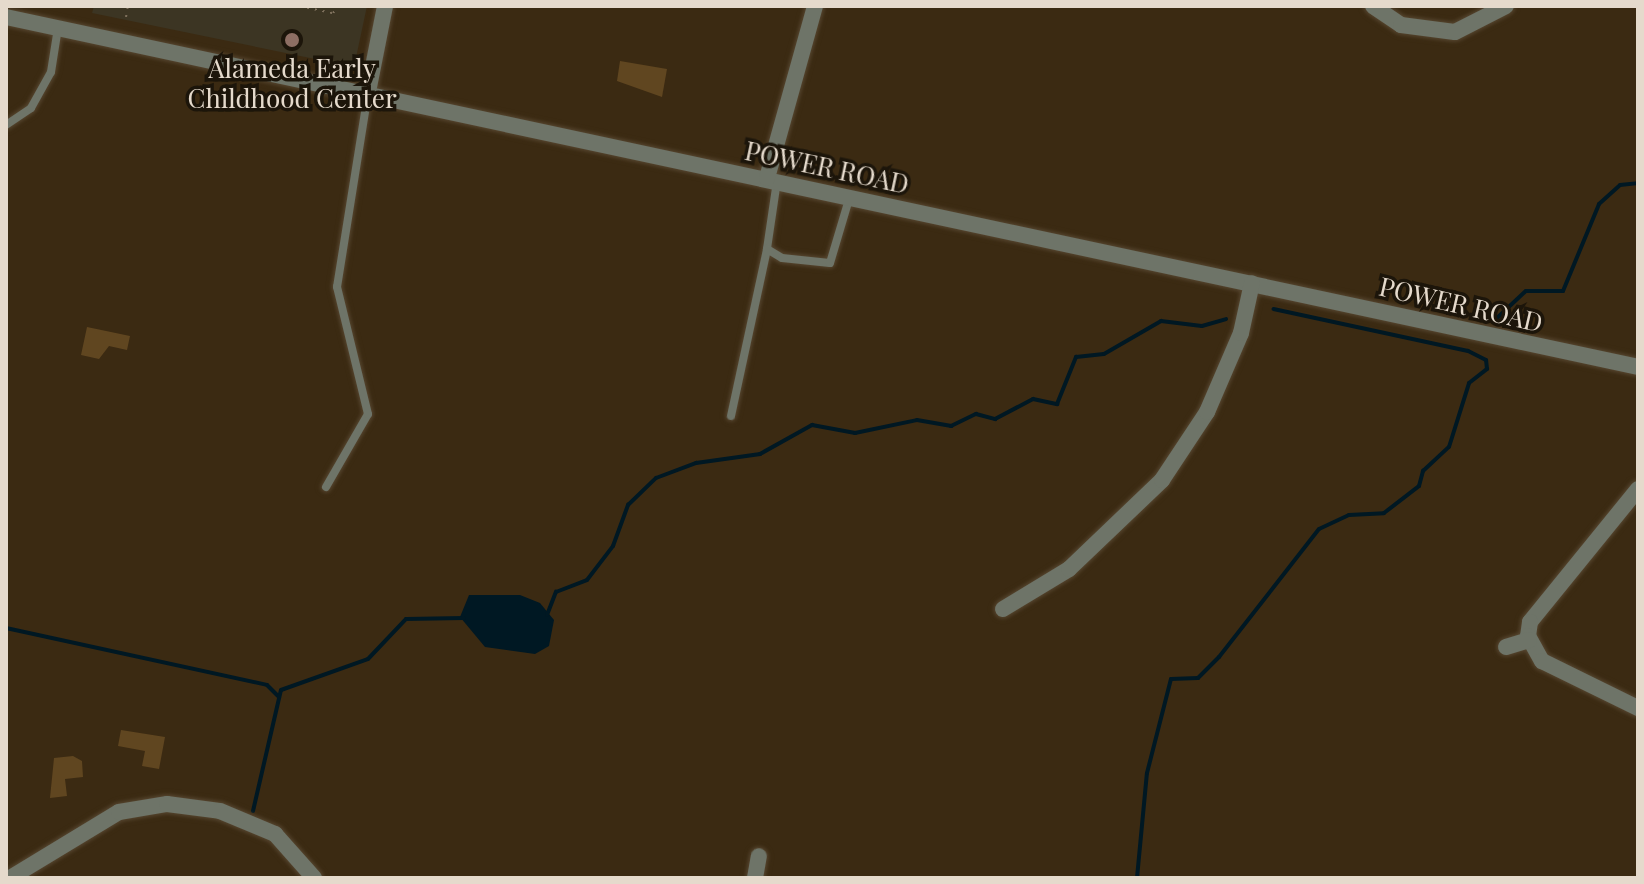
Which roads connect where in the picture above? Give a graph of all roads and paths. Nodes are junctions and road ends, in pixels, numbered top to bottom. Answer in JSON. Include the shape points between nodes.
{"nodes":[{"id":1,"x":128,"y":6,"type":"edge"},
{"id":2,"x":299,"y":6,"type":"edge"},
{"id":3,"x":339,"y":6,"type":"edge"},
{"id":4,"x":385,"y":6,"type":"edge"},
{"id":5,"x":815,"y":6,"type":"edge"},
{"id":6,"x":1373,"y":6,"type":"edge"},
{"id":7,"x":1506,"y":6,"type":"edge"},
{"id":8,"x":6,"y":17,"type":"edge"},
{"id":9,"x":126,"y":17,"type":"dead end"},
{"id":10,"x":58,"y":28,"type":"junction"},
{"id":11,"x":368,"y":92,"type":"junction"},
{"id":12,"x":6,"y":125,"type":"edge"},
{"id":13,"x":772,"y":179,"type":"junction"},
{"id":14,"x":850,"y":196,"type":"junction"},
{"id":15,"x":767,"y":249,"type":"junction"},
{"id":16,"x":1252,"y":283,"type":"junction"},
{"id":17,"x":1638,"y":367,"type":"edge"},
{"id":18,"x":731,"y":416,"type":"dead end"},
{"id":19,"x":326,"y":487,"type":"dead end"},
{"id":20,"x":1638,"y":489,"type":"edge"},
{"id":21,"x":1003,"y":609,"type":"dead end"},
{"id":22,"x":1529,"y":640,"type":"junction"},
{"id":23,"x":1506,"y":647,"type":"dead end"},
{"id":24,"x":1638,"y":708,"type":"edge"},
{"id":25,"x":759,"y":856,"type":"dead end"},
{"id":26,"x":10,"y":878,"type":"edge"},
{"id":27,"x":314,"y":878,"type":"edge"},
{"id":28,"x":755,"y":878,"type":"edge"}],
"edges":[{"from":1,"to":9,"type":"path"},
{"from":2,"to":3,"type":"path","via":[[333,13]]},
{"from":4,"to":11,"type":"street"},
{"from":5,"to":13,"type":"street"},
{"from":6,"to":7,"type":"street","via":[[1401,25],[1455,32]]},
{"from":8,"to":10,"type":"street","name":"POWER ROAD"},
{"from":10,"to":11,"type":"street","name":"POWER ROAD"},
{"from":10,"to":12,"type":"lane","via":[[51,72],[31,108]]},
{"from":11,"to":13,"type":"street","name":"POWER ROAD"},
{"from":11,"to":19,"type":"lane","via":[[337,287],[368,414]]},
{"from":13,"to":14,"type":"street","name":"POWER ROAD"},
{"from":13,"to":15,"type":"lane"},
{"from":14,"to":15,"type":"lane","via":[[830,263]]},
{"from":14,"to":16,"type":"street","name":"POWER ROAD"},
{"from":15,"to":18,"type":"lane"},
{"from":16,"to":17,"type":"street","name":"POWER ROAD"},
{"from":16,"to":21,"type":"street","via":[[1241,333],[1207,412],[1162,480],[1069,569]]},
{"from":20,"to":22,"type":"street","via":[[1530,622]]},
{"from":22,"to":23,"type":"street"},
{"from":22,"to":24,"type":"street","via":[[1542,661]]},
{"from":25,"to":28,"type":"street"},
{"from":26,"to":27,"type":"street","via":[[119,812],[167,804],[220,811],[275,834]]}]}
